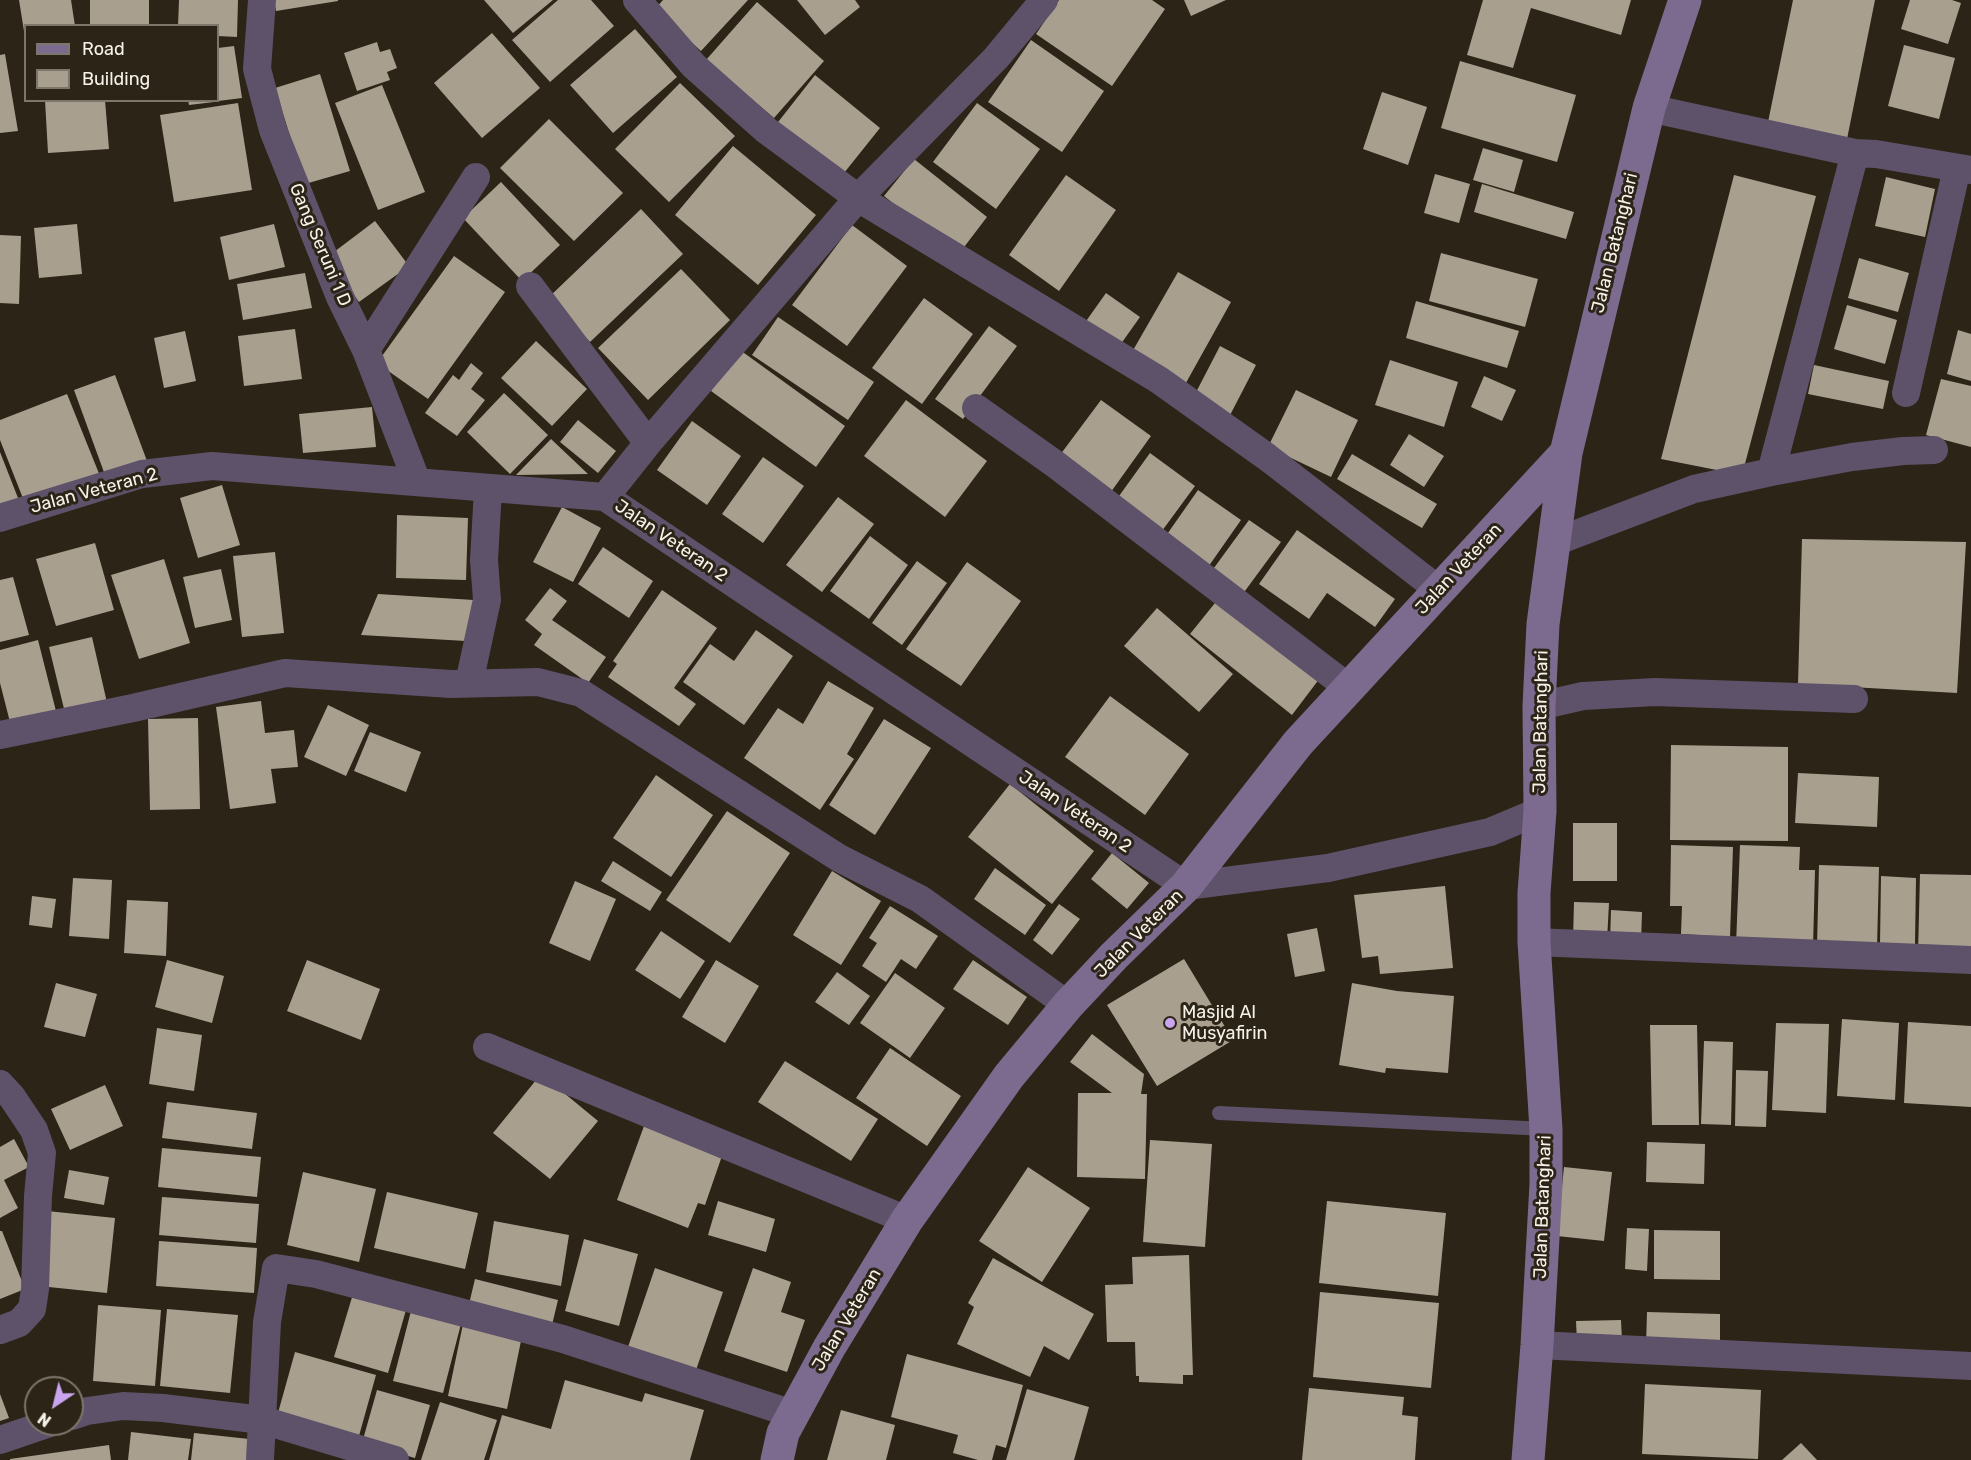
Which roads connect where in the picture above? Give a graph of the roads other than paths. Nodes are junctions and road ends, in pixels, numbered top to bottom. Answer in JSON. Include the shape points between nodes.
{"nodes":[{"id":1,"x":262,"y":0,"type":"edge"},
{"id":2,"x":636,"y":0,"type":"edge"},
{"id":3,"x":1044,"y":0,"type":"edge"},
{"id":4,"x":1685,"y":0,"type":"edge"},
{"id":5,"x":1649,"y":108,"type":"junction"},
{"id":6,"x":1855,"y":153,"type":"junction"},
{"id":7,"x":1964,"y":169,"type":"edge"},
{"id":8,"x":476,"y":177,"type":"dead end"},
{"id":9,"x":858,"y":198,"type":"junction"},
{"id":10,"x":530,"y":286,"type":"dead end"},
{"id":11,"x":366,"y":350,"type":"junction"},
{"id":12,"x":1906,"y":393,"type":"dead end"},
{"id":13,"x":976,"y":408,"type":"dead end"},
{"id":14,"x":648,"y":443,"type":"junction"},
{"id":15,"x":1934,"y":450,"type":"dead end"},
{"id":16,"x":1566,"y":453,"type":"junction"},
{"id":17,"x":1771,"y":472,"type":"junction"},
{"id":18,"x":417,"y":482,"type":"junction"},
{"id":19,"x":488,"y":489,"type":"junction"},
{"id":20,"x":605,"y":497,"type":"junction"},
{"id":21,"x":0,"y":518,"type":"edge"},
{"id":22,"x":1555,"y":542,"type":"junction"},
{"id":23,"x":1439,"y":590,"type":"junction"},
{"id":24,"x":469,"y":683,"type":"junction"},
{"id":25,"x":1349,"y":688,"type":"junction"},
{"id":26,"x":1854,"y":699,"type":"dead end"},
{"id":27,"x":1539,"y":706,"type":"junction"},
{"id":28,"x":0,"y":735,"type":"edge"},
{"id":29,"x":1540,"y":811,"type":"junction"},
{"id":30,"x":1186,"y":886,"type":"junction"},
{"id":31,"x":1534,"y":942,"type":"junction"},
{"id":32,"x":1971,"y":960,"type":"edge"},
{"id":33,"x":1068,"y":1005,"type":"junction"},
{"id":34,"x":487,"y":1047,"type":"dead end"},
{"id":35,"x":0,"y":1084,"type":"edge"},
{"id":36,"x":1219,"y":1113,"type":"dead end"},
{"id":37,"x":1546,"y":1129,"type":"junction"},
{"id":38,"x":907,"y":1220,"type":"junction"},
{"id":39,"x":0,"y":1330,"type":"edge"},
{"id":40,"x":1537,"y":1345,"type":"junction"},
{"id":41,"x":1971,"y":1366,"type":"edge"},
{"id":42,"x":84,"y":1412,"type":"edge"},
{"id":43,"x":793,"y":1414,"type":"junction"},
{"id":44,"x":262,"y":1420,"type":"junction"},
{"id":45,"x":24,"y":1432,"type":"edge"},
{"id":46,"x":0,"y":1440,"type":"edge"},
{"id":47,"x":260,"y":1460,"type":"edge"},
{"id":48,"x":395,"y":1460,"type":"edge"},
{"id":49,"x":777,"y":1460,"type":"edge"},
{"id":50,"x":1528,"y":1460,"type":"edge"}],
"edges":[{"from":1,"to":11,"type":"street","name":"Gang Seruni 1 D","via":[[257,69],[273,130],[340,297]]},
{"from":2,"to":9,"type":"street","via":[[702,73],[766,130]]},
{"from":3,"to":9,"type":"street","via":[[996,58]]},
{"from":4,"to":5,"type":"street","name":"Jalan Batanghari"},
{"from":5,"to":6,"type":"street"},
{"from":5,"to":16,"type":"street","name":"Jalan Batanghari"},
{"from":6,"to":7,"type":"street"},
{"from":6,"to":17,"type":"street"},
{"from":7,"to":12,"type":"street"},
{"from":8,"to":11,"type":"street"},
{"from":9,"to":14,"type":"street"},
{"from":9,"to":23,"type":"street","via":[[1159,380],[1267,457]]},
{"from":10,"to":14,"type":"street"},
{"from":11,"to":18,"type":"street","name":"Gang Seruni 1 D"},
{"from":13,"to":25,"type":"street"},
{"from":14,"to":20,"type":"street"},
{"from":15,"to":17,"type":"street","via":[[1863,456]]},
{"from":16,"to":22,"type":"street","name":"Jalan Batanghari"},
{"from":16,"to":23,"type":"street","name":"Jalan Veteran"},
{"from":17,"to":22,"type":"street","via":[[1694,489]]},
{"from":18,"to":19,"type":"street","name":"Jalan Veteran 2"},
{"from":18,"to":21,"type":"street","name":"Jalan Veteran 2","via":[[212,466],[142,474]]},
{"from":19,"to":20,"type":"street","name":"Jalan Veteran 2"},
{"from":19,"to":24,"type":"street","via":[[484,560],[487,600]]},
{"from":20,"to":30,"type":"street","name":"Jalan Veteran 2"},
{"from":22,"to":27,"type":"street","name":"Jalan Batanghari","via":[[1543,624]]},
{"from":23,"to":25,"type":"street","name":"Jalan Veteran"},
{"from":24,"to":28,"type":"street","via":[[285,673]]},
{"from":24,"to":33,"type":"street","via":[[538,682],[581,693],[838,858],[920,899]]},
{"from":25,"to":30,"type":"street","name":"Jalan Veteran","via":[[1298,743]]},
{"from":26,"to":27,"type":"street","via":[[1634,693],[1583,696]]},
{"from":27,"to":29,"type":"street","name":"Jalan Batanghari"},
{"from":29,"to":30,"type":"street","via":[[1490,832],[1328,868]]},
{"from":29,"to":31,"type":"street","name":"Jalan Batanghari"},
{"from":30,"to":33,"type":"street","name":"Jalan Veteran"},
{"from":31,"to":32,"type":"street"},
{"from":31,"to":37,"type":"street","name":"Jalan Batanghari"},
{"from":33,"to":38,"type":"street","name":"Jalan Veteran","via":[[1009,1076]]},
{"from":34,"to":38,"type":"street"},
{"from":35,"to":39,"type":"street","via":[[34,1130],[42,1153],[32,1309],[19,1323]]},
{"from":36,"to":37,"type":"lane"},
{"from":37,"to":40,"type":"street","name":"Jalan Batanghari"},
{"from":38,"to":43,"type":"street","name":"Jalan Veteran"},
{"from":40,"to":41,"type":"street"},
{"from":40,"to":50,"type":"street","name":"Jalan Batanghari"},
{"from":42,"to":44,"type":"street","via":[[123,1407],[163,1408]]},
{"from":43,"to":44,"type":"street","via":[[563,1339],[327,1277],[276,1268],[267,1322]]},
{"from":43,"to":49,"type":"street","name":"Jalan Veteran","via":[[783,1433]]},
{"from":44,"to":47,"type":"street"},
{"from":44,"to":48,"type":"street"},
{"from":45,"to":46,"type":"street"}]}
